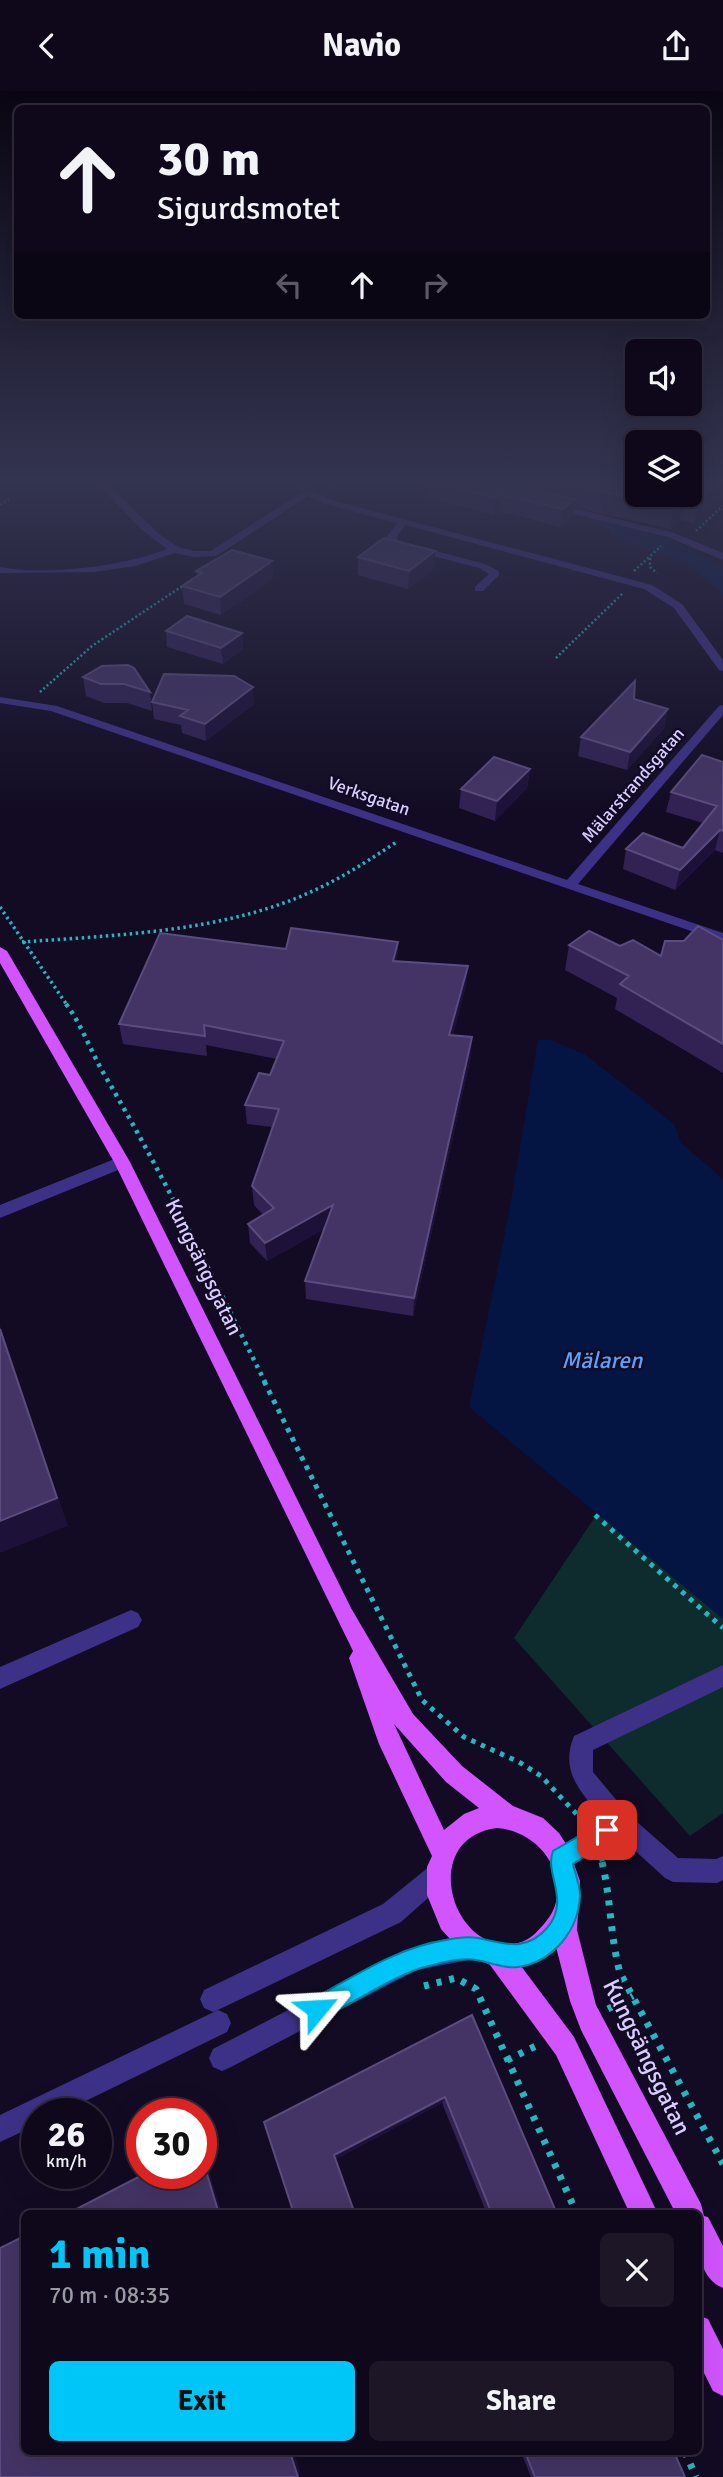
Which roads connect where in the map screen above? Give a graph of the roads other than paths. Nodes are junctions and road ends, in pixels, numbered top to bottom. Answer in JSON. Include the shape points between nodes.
{"nodes":[{"id":1,"x":656,"y":589,"type":"edge"},
{"id":2,"x":723,"y":669,"type":"edge"},
{"id":3,"x":0,"y":699,"type":"edge"},
{"id":4,"x":723,"y":708,"type":"edge"},
{"id":5,"x":681,"y":758,"type":"junction"},
{"id":6,"x":698,"y":763,"type":"edge"},
{"id":7,"x":570,"y":885,"type":"junction"},
{"id":8,"x":723,"y":938,"type":"edge"},
{"id":9,"x":0,"y":951,"type":"edge"},
{"id":10,"x":122,"y":1162,"type":"junction"},
{"id":11,"x":0,"y":1212,"type":"edge"},
{"id":12,"x":344,"y":1615,"type":"junction"},
{"id":13,"x":131,"y":1620,"type":"dead end"},
{"id":14,"x":723,"y":1676,"type":"edge"},
{"id":15,"x":0,"y":1678,"type":"edge"},
{"id":16,"x":507,"y":1816,"type":"junction"},
{"id":17,"x":620,"y":1822,"type":"junction"},
{"id":18,"x":561,"y":1859,"type":"junction"},
{"id":19,"x":440,"y":1864,"type":"junction"},
{"id":20,"x":723,"y":1868,"type":"edge"},
{"id":21,"x":563,"y":1921,"type":"junction"},
{"id":22,"x":486,"y":1952,"type":"junction"},
{"id":23,"x":222,"y":2058,"type":"dead end"},
{"id":24,"x":0,"y":2129,"type":"edge"},
{"id":25,"x":642,"y":2210,"type":"edge"},
{"id":26,"x":689,"y":2210,"type":"edge"},
{"id":27,"x":702,"y":2235,"type":"edge"},
{"id":28,"x":723,"y":2274,"type":"edge"},
{"id":29,"x":702,"y":2337,"type":"edge"},
{"id":30,"x":723,"y":2381,"type":"edge"}],
"edges":[{"from":1,"to":2,"type":"street","via":[[678,606]]},
{"from":3,"to":7,"type":"street","name":"Verksgatan","via":[[52,708]]},
{"from":4,"to":5,"type":"street","name":"Mälarstrandsgatan"},
{"from":5,"to":6,"type":"street"},
{"from":5,"to":7,"type":"street","name":"Mälarstrandsgatan"},
{"from":7,"to":8,"type":"street","name":"Verksgatan"},
{"from":9,"to":10,"type":"main road","name":"Kungsängsgatan"},
{"from":10,"to":11,"type":"street"},
{"from":10,"to":12,"type":"main road","name":"Kungsängsgatan"},
{"from":12,"to":16,"type":"main road","name":"Kungsängsgatan","via":[[405,1722],[454,1774]]},
{"from":12,"to":19,"type":"main road","name":"Kungsängsgatan"},
{"from":13,"to":15,"type":"street"},
{"from":14,"to":17,"type":"street","via":[[582,1744],[582,1776]]},
{"from":16,"to":18,"type":"main road","via":[[526,1821],[546,1835]]},
{"from":16,"to":19,"type":"main road","via":[[483,1817],[465,1826],[453,1837]]},
{"from":17,"to":18,"type":"street"},
{"from":17,"to":20,"type":"street","via":[[673,1870]]},
{"from":18,"to":21,"type":"main road","via":[[569,1895]]},
{"from":19,"to":22,"type":"main road","via":[[444,1911],[456,1933]]},
{"from":19,"to":24,"type":"street","via":[[392,1913]]},
{"from":21,"to":22,"type":"main road","via":[[555,1936],[540,1948],[520,1955]]},
{"from":21,"to":26,"type":"main road","name":"Kungsängsgatan","via":[[585,2010]]},
{"from":22,"to":23,"type":"street","via":[[444,1951],[413,1959]]},
{"from":22,"to":25,"type":"main road","via":[[565,2046]]},
{"from":27,"to":28,"type":"main road"},
{"from":29,"to":30,"type":"main road"}]}
